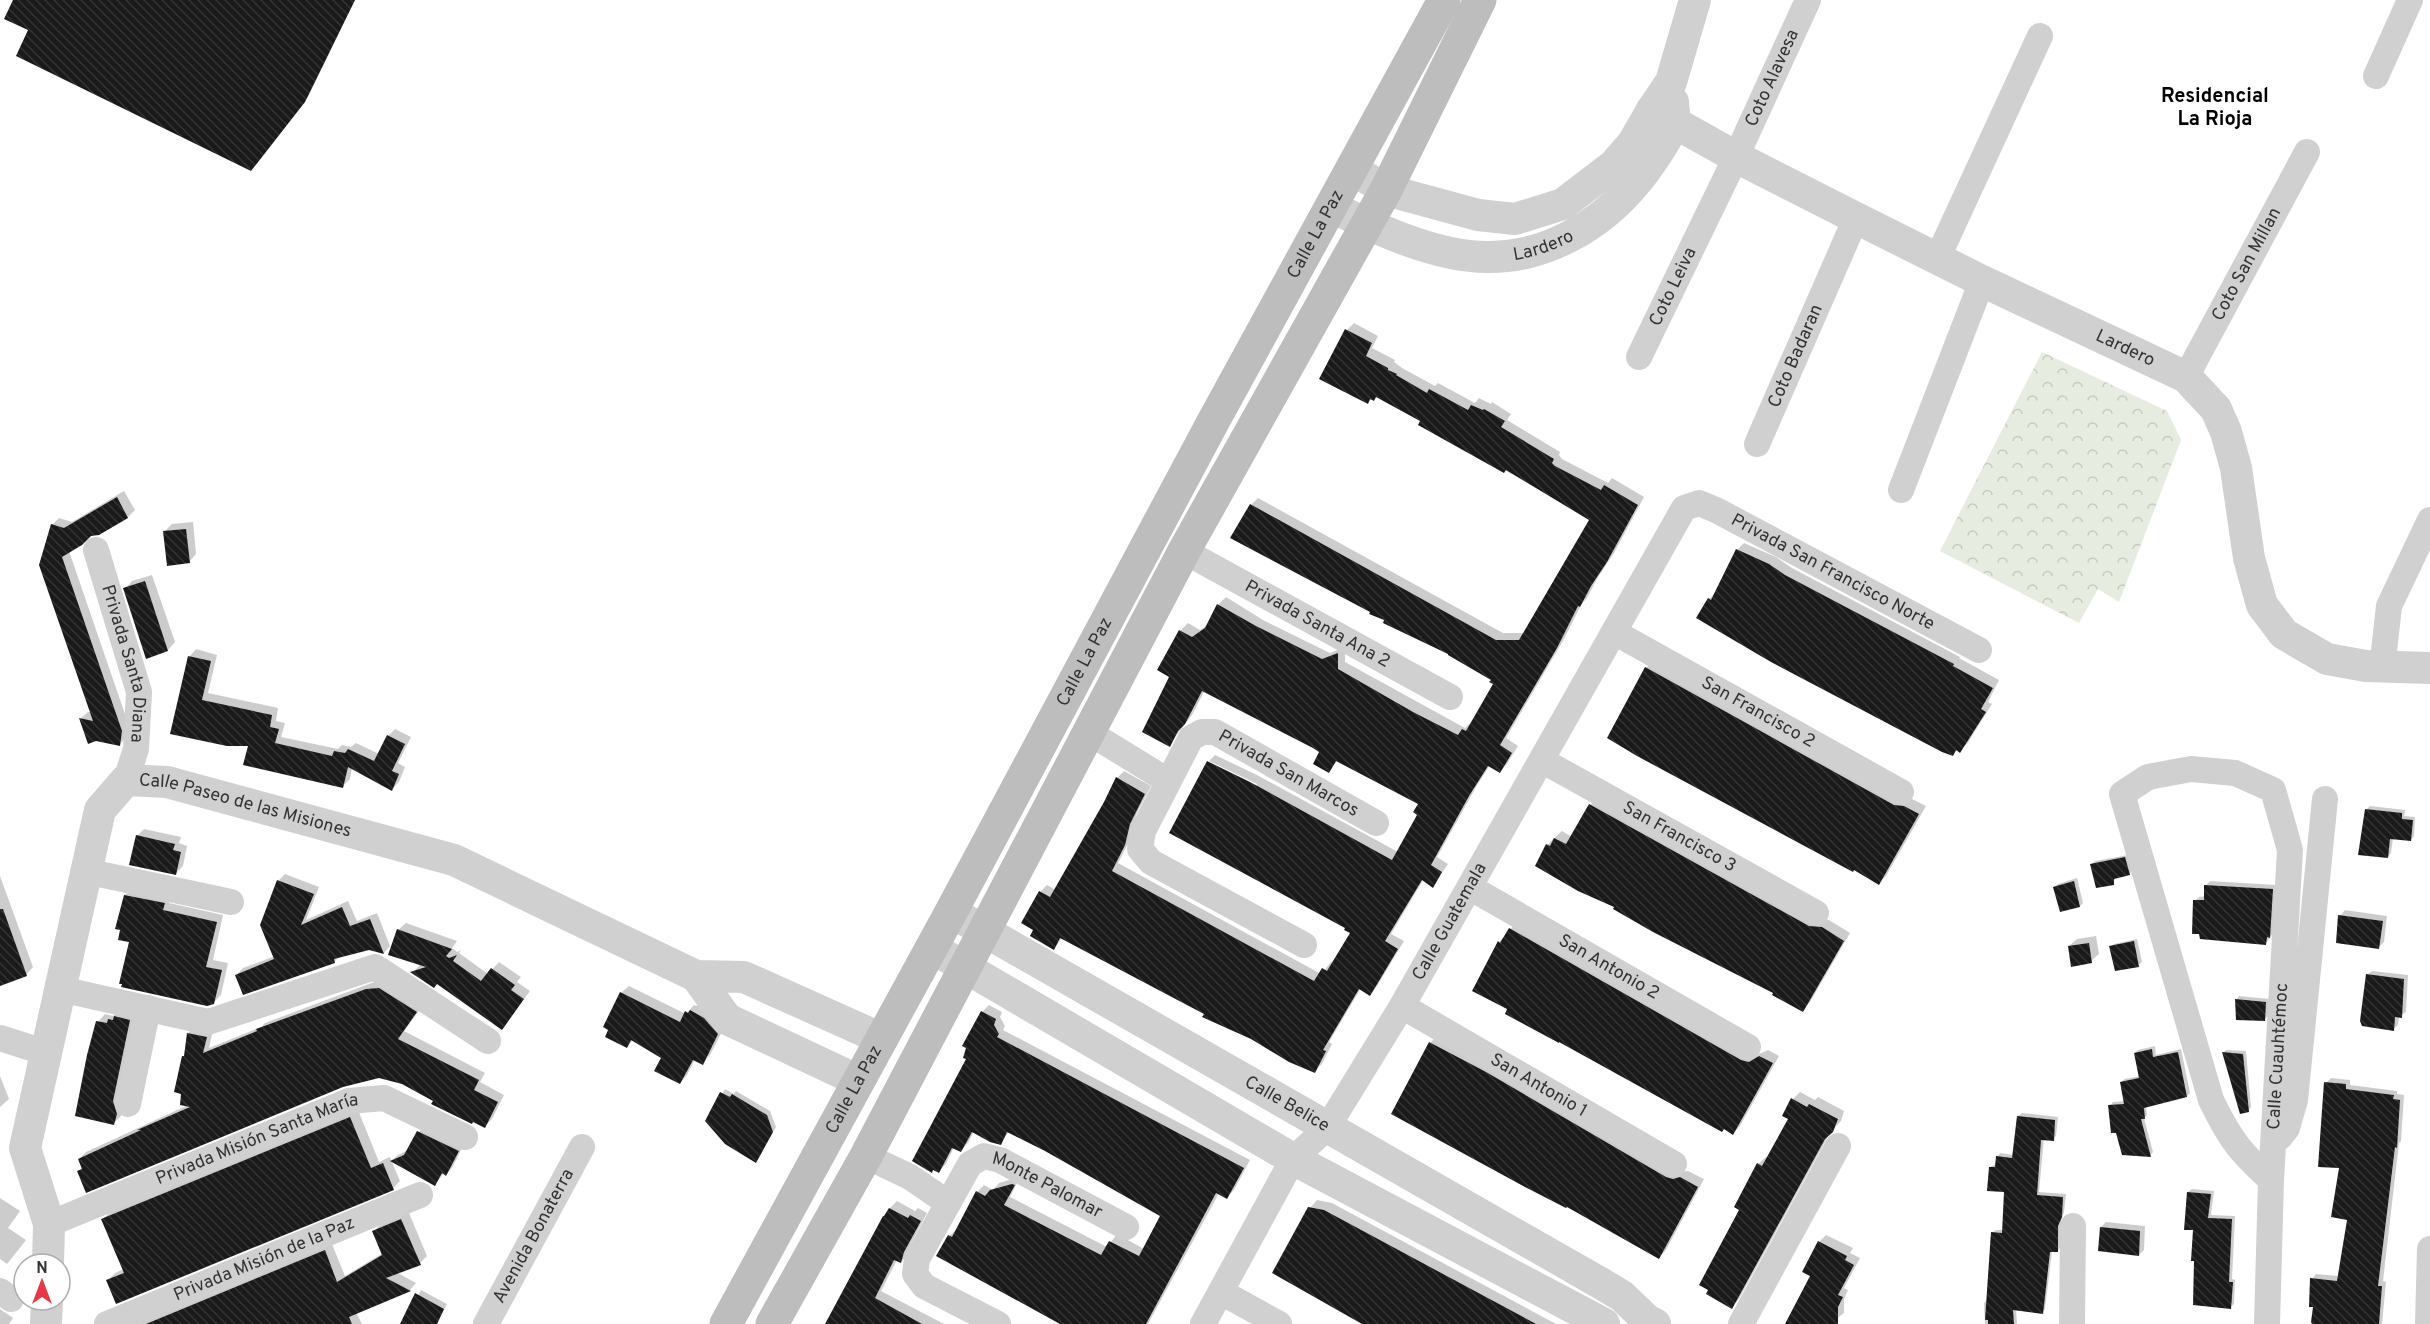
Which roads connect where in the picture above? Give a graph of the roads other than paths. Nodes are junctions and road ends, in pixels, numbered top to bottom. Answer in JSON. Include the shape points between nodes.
{"nodes":[{"id":1,"x":1444,"y":0,"type":"edge"},
{"id":2,"x":1480,"y":0,"type":"edge"},
{"id":3,"x":1695,"y":0,"type":"edge"},
{"id":4,"x":1808,"y":0,"type":"edge"},
{"id":5,"x":2410,"y":0,"type":"edge"},
{"id":6,"x":2040,"y":36,"type":"dead end"},
{"id":7,"x":2376,"y":76,"type":"dead end"},
{"id":8,"x":1663,"y":116,"type":"junction"},
{"id":9,"x":2307,"y":152,"type":"dead end"},
{"id":10,"x":1736,"y":158,"type":"junction"},
{"id":11,"x":1352,"y":170,"type":"junction"},
{"id":12,"x":1386,"y":190,"type":"junction"},
{"id":13,"x":1332,"y":207,"type":"junction"},
{"id":14,"x":1708,"y":216,"type":"joint"},
{"id":15,"x":1856,"y":218,"type":"junction"},
{"id":16,"x":1515,"y":219,"type":"junction"},
{"id":17,"x":1365,"y":224,"type":"junction"},
{"id":18,"x":1515,"y":254,"type":"junction"},
{"id":19,"x":1938,"y":257,"type":"junction"},
{"id":20,"x":1982,"y":281,"type":"junction"},
{"id":21,"x":1639,"y":357,"type":"dead end"},
{"id":22,"x":2186,"y":377,"type":"junction"},
{"id":23,"x":1757,"y":444,"type":"dead end"},
{"id":24,"x":1901,"y":490,"type":"dead end"},
{"id":25,"x":1684,"y":508,"type":"joint"},
{"id":26,"x":2430,"y":520,"type":"edge"},
{"id":27,"x":96,"y":550,"type":"dead end"},
{"id":28,"x":1184,"y":551,"type":"junction"},
{"id":29,"x":1614,"y":632,"type":"junction"},
{"id":30,"x":1978,"y":650,"type":"dead end"},
{"id":31,"x":2387,"y":666,"type":"junction"},
{"id":32,"x":2430,"y":668,"type":"edge"},
{"id":33,"x":1449,"y":697,"type":"dead end"},
{"id":34,"x":1090,"y":733,"type":"junction"},
{"id":35,"x":1543,"y":760,"type":"junction"},
{"id":36,"x":126,"y":780,"type":"junction"},
{"id":37,"x":1168,"y":781,"type":"junction"},
{"id":38,"x":1901,"y":792,"type":"dead end"},
{"id":39,"x":2325,"y":799,"type":"dead end"},
{"id":40,"x":1376,"y":823,"type":"dead end"},
{"id":41,"x":85,"y":871,"type":"junction"},
{"id":42,"x":1471,"y":888,"type":"junction"},
{"id":43,"x":231,"y":902,"type":"dead end"},
{"id":44,"x":951,"y":912,"type":"junction"},
{"id":45,"x":1816,"y":913,"type":"dead end"},
{"id":46,"x":985,"y":932,"type":"junction"},
{"id":47,"x":1304,"y":945,"type":"dead end"},
{"id":48,"x":932,"y":948,"type":"junction"},
{"id":49,"x":966,"y":968,"type":"junction"},
{"id":50,"x":696,"y":976,"type":"junction"},
{"id":51,"x":60,"y":989,"type":"junction"},
{"id":52,"x":1402,"y":1006,"type":"junction"},
{"id":53,"x":148,"y":1008,"type":"junction"},
{"id":54,"x":0,"y":1038,"type":"edge"},
{"id":55,"x":882,"y":1040,"type":"junction"},
{"id":56,"x":488,"y":1041,"type":"dead end"},
{"id":57,"x":1748,"y":1047,"type":"dead end"},
{"id":58,"x":47,"y":1053,"type":"junction"},
{"id":59,"x":859,"y":1081,"type":"junction"},
{"id":60,"x":128,"y":1104,"type":"dead end"},
{"id":61,"x":1327,"y":1128,"type":"junction"},
{"id":62,"x":465,"y":1137,"type":"dead end"},
{"id":63,"x":1838,"y":1146,"type":"dead end"},
{"id":64,"x":582,"y":1147,"type":"dead end"},
{"id":65,"x":2273,"y":1147,"type":"junction"},
{"id":66,"x":13,"y":1152,"type":"edge"},
{"id":67,"x":866,"y":1156,"type":"junction"},
{"id":68,"x":1293,"y":1159,"type":"junction"},
{"id":69,"x":1674,"y":1164,"type":"dead end"},
{"id":70,"x":2271,"y":1180,"type":"junction"},
{"id":71,"x":420,"y":1195,"type":"dead end"},
{"id":72,"x":948,"y":1203,"type":"junction"},
{"id":73,"x":49,"y":1224,"type":"junction"},
{"id":74,"x":2073,"y":1226,"type":"dead end"},
{"id":75,"x":1126,"y":1227,"type":"dead end"},
{"id":76,"x":2430,"y":1249,"type":"edge"},
{"id":77,"x":48,"y":1252,"type":"edge"},
{"id":78,"x":1221,"y":1292,"type":"junction"},
{"id":79,"x":1632,"y":1318,"type":"edge"},
{"id":80,"x":108,"y":1324,"type":"edge"},
{"id":81,"x":486,"y":1324,"type":"edge"},
{"id":82,"x":726,"y":1324,"type":"edge"},
{"id":83,"x":772,"y":1324,"type":"edge"},
{"id":84,"x":998,"y":1324,"type":"edge"},
{"id":85,"x":1203,"y":1324,"type":"edge"},
{"id":86,"x":1279,"y":1324,"type":"edge"},
{"id":87,"x":1604,"y":1324,"type":"edge"},
{"id":88,"x":1741,"y":1324,"type":"edge"},
{"id":89,"x":2072,"y":1324,"type":"edge"},
{"id":90,"x":2267,"y":1324,"type":"edge"},
{"id":91,"x":2428,"y":1324,"type":"edge"}],
"edges":[{"from":1,"to":11,"type":"main road","name":"Calle La Paz"},
{"from":2,"to":12,"type":"main road","name":"Calle La Paz"},
{"from":3,"to":8,"type":"street"},
{"from":4,"to":10,"type":"street","name":"Coto Alavesa"},
{"from":5,"to":7,"type":"street"},
{"from":6,"to":19,"type":"street"},
{"from":8,"to":10,"type":"street","name":"Lardero"},
{"from":8,"to":16,"type":"street","via":[[1614,165],[1563,204]]},
{"from":8,"to":18,"type":"street","name":"Lardero","via":[[1642,176],[1611,209],[1552,245]]},
{"from":9,"to":22,"type":"street","name":"Coto San Millan"},
{"from":10,"to":14,"type":"street","name":"Coto Alavesa"},
{"from":10,"to":15,"type":"street","name":"Lardero"},
{"from":11,"to":12,"type":"street"},
{"from":11,"to":13,"type":"main road","name":"Calle La Paz"},
{"from":12,"to":16,"type":"street","via":[[1478,215]]},
{"from":12,"to":17,"type":"main road","name":"Calle La Paz"},
{"from":13,"to":17,"type":"street","name":"Lardero"},
{"from":13,"to":44,"type":"main road","name":"Calle La Paz"},
{"from":14,"to":21,"type":"street","name":"Coto Leiva"},
{"from":15,"to":19,"type":"street","name":"Lardero"},
{"from":15,"to":23,"type":"street","name":"Coto Badaran"},
{"from":16,"to":18,"type":"street"},
{"from":17,"to":18,"type":"street","name":"Lardero","via":[[1460,255]]},
{"from":17,"to":28,"type":"main road","name":"Calle La Paz"},
{"from":19,"to":20,"type":"street","name":"Lardero"},
{"from":20,"to":22,"type":"street","name":"Lardero"},
{"from":20,"to":24,"type":"street"},
{"from":22,"to":31,"type":"street","name":"Lardero","via":[[2216,409],[2226,432],[2236,468],[2249,558],[2262,605],[2284,633],[2327,659]]},
{"from":25,"to":29,"type":"street","name":"Calle Guatemala"},
{"from":25,"to":30,"type":"street","name":"Privada San Francisco Norte","via":[[1699,503],[1716,510]]},
{"from":26,"to":31,"type":"street","via":[[2389,606],[2384,651]]},
{"from":27,"to":36,"type":"street","name":"Privada Santa Diana","via":[[139,692],[136,749]]},
{"from":28,"to":33,"type":"street","name":"Privada Santa Ana 2"},
{"from":28,"to":34,"type":"main road","name":"Calle La Paz"},
{"from":29,"to":35,"type":"street","name":"Calle Guatemala"},
{"from":29,"to":38,"type":"street","name":"San Francisco 2"},
{"from":31,"to":32,"type":"street","name":"Lardero"},
{"from":34,"to":37,"type":"street"},
{"from":34,"to":46,"type":"main road","name":"Calle La Paz"},
{"from":35,"to":42,"type":"street","name":"Calle Guatemala"},
{"from":35,"to":45,"type":"street","name":"San Francisco 3"},
{"from":36,"to":41,"type":"street","name":"Calle Paseo de las Misiones","via":[[100,810]]},
{"from":36,"to":50,"type":"street","name":"Calle Paseo de las Misiones","via":[[167,782],[454,860]]},
{"from":37,"to":40,"type":"street","name":"Privada San Marcos","via":[[1191,738],[1202,732],[1215,732]]},
{"from":37,"to":47,"type":"street","name":"Privada San Marcos","via":[[1143,831],[1140,849],[1151,862]]},
{"from":39,"to":65,"type":"street","via":[[2295,1100],[2287,1128]]},
{"from":41,"to":43,"type":"street"},
{"from":41,"to":51,"type":"street","name":"Calle Paseo de las Misiones"},
{"from":42,"to":52,"type":"street","name":"Calle Guatemala"},
{"from":42,"to":57,"type":"street","name":"San Antonio 2"},
{"from":44,"to":46,"type":"street","name":"Calle Belice"},
{"from":44,"to":48,"type":"main road","name":"Calle La Paz"},
{"from":46,"to":49,"type":"main road","name":"Calle La Paz"},
{"from":46,"to":61,"type":"street","name":"Calle Belice"},
{"from":48,"to":49,"type":"street"},
{"from":48,"to":55,"type":"main road","name":"Calle La Paz"},
{"from":49,"to":67,"type":"main road","name":"Calle La Paz"},
{"from":49,"to":68,"type":"street"},
{"from":50,"to":55,"type":"street","name":"Calle Paseo de las Misiones","via":[[744,978]]},
{"from":50,"to":59,"type":"street","name":"Calle Paseo de las Misiones","via":[[727,1019]]},
{"from":51,"to":53,"type":"street"},
{"from":51,"to":58,"type":"street","name":"Calle Paseo de las Misiones"},
{"from":52,"to":61,"type":"street","name":"Calle Guatemala"},
{"from":52,"to":69,"type":"street","name":"San Antonio 1"},
{"from":53,"to":56,"type":"street","via":[[208,1022],[375,967]]},
{"from":53,"to":60,"type":"street"},
{"from":54,"to":58,"type":"street"},
{"from":55,"to":59,"type":"main road","name":"Calle La Paz"},
{"from":58,"to":66,"type":"street","name":"Calle Paseo de las Misiones"},
{"from":59,"to":82,"type":"main road","name":"Calle La Paz"},
{"from":61,"to":68,"type":"street","name":"Calle Guatemala"},
{"from":61,"to":79,"type":"street","name":"Calle Belice"},
{"from":62,"to":73,"type":"street","name":"Privada Misión Santa María","via":[[384,1098],[349,1101]]},
{"from":63,"to":88,"type":"street"},
{"from":64,"to":81,"type":"street","name":"Avenida Bonaterra"},
{"from":65,"to":70,"type":"street","name":"Calle Cuauhtémoc"},
{"from":65,"to":70,"type":"street","name":"Calle Cuauhtémoc","via":[[2290,850],[2273,790],[2235,772],[2191,769],[2148,777],[2122,794],[2211,1100],[2229,1137]]},
{"from":66,"to":73,"type":"street","name":"Calle Paseo de las Misiones"},
{"from":67,"to":72,"type":"street","via":[[910,1177]]},
{"from":67,"to":83,"type":"main road","name":"Calle La Paz"},
{"from":68,"to":78,"type":"street","name":"Calle Guatemala"},
{"from":68,"to":87,"type":"street"},
{"from":70,"to":90,"type":"street","name":"Calle Cuauhtémoc"},
{"from":71,"to":80,"type":"street","name":"Privada Misión de la Paz"},
{"from":72,"to":75,"type":"street","name":"Monte Palomar","via":[[970,1164],[984,1156],[1000,1160]]},
{"from":72,"to":84,"type":"street","name":"Monte Palomar","via":[[917,1260],[915,1274],[924,1286]]},
{"from":73,"to":77,"type":"street","name":"Calle Paseo de las Misiones"},
{"from":74,"to":89,"type":"street"},
{"from":76,"to":91,"type":"street"},
{"from":78,"to":85,"type":"street","name":"Calle Guatemala"},
{"from":78,"to":86,"type":"street"}]}
